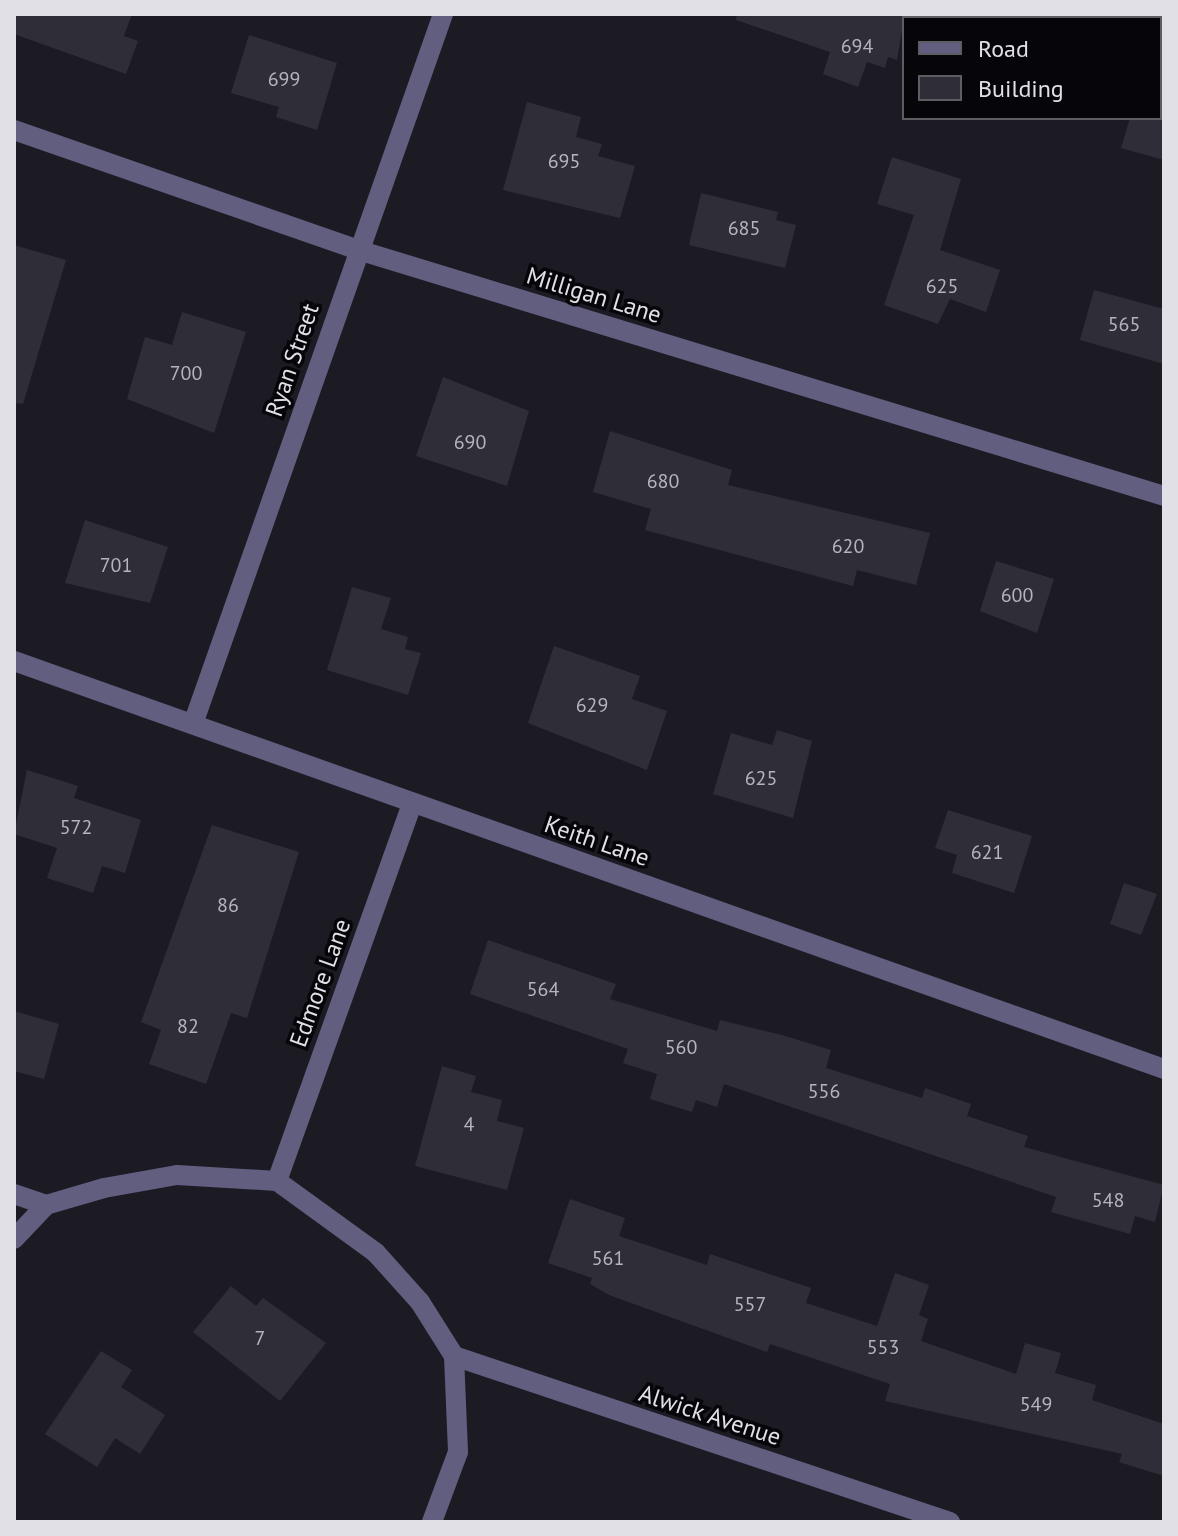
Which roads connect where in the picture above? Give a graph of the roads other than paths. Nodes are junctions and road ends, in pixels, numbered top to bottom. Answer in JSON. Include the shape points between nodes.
{"nodes":[{"id":1,"x":443,"y":14,"type":"edge"},
{"id":2,"x":14,"y":130,"type":"edge"},
{"id":3,"x":358,"y":250,"type":"junction"},
{"id":4,"x":1164,"y":496,"type":"edge"},
{"id":5,"x":14,"y":661,"type":"edge"},
{"id":6,"x":193,"y":724,"type":"junction"},
{"id":7,"x":412,"y":803,"type":"junction"},
{"id":8,"x":1164,"y":1069,"type":"edge"},
{"id":9,"x":277,"y":1181,"type":"junction"},
{"id":10,"x":14,"y":1194,"type":"edge"},
{"id":11,"x":46,"y":1205,"type":"junction"},
{"id":12,"x":14,"y":1239,"type":"edge"},
{"id":13,"x":454,"y":1356,"type":"junction"},
{"id":14,"x":432,"y":1522,"type":"edge"},
{"id":15,"x":950,"y":1522,"type":"edge"}],
"edges":[{"from":1,"to":3,"type":"street","name":"Ryan Street"},
{"from":2,"to":3,"type":"street","name":"Milligan Lane"},
{"from":3,"to":4,"type":"street","name":"Milligan Lane"},
{"from":3,"to":6,"type":"street","name":"Ryan Street"},
{"from":5,"to":6,"type":"street","name":"Keith Lane"},
{"from":6,"to":7,"type":"street","name":"Keith Lane"},
{"from":7,"to":8,"type":"street","name":"Keith Lane"},
{"from":7,"to":9,"type":"street","name":"Edmore Lane"},
{"from":9,"to":11,"type":"street","via":[[177,1175]]},
{"from":9,"to":13,"type":"street","via":[[376,1253],[420,1302]]},
{"from":10,"to":11,"type":"street"},
{"from":11,"to":12,"type":"street"},
{"from":13,"to":14,"type":"street","via":[[458,1452]]},
{"from":13,"to":15,"type":"street","name":"Alwick Avenue"}]}
